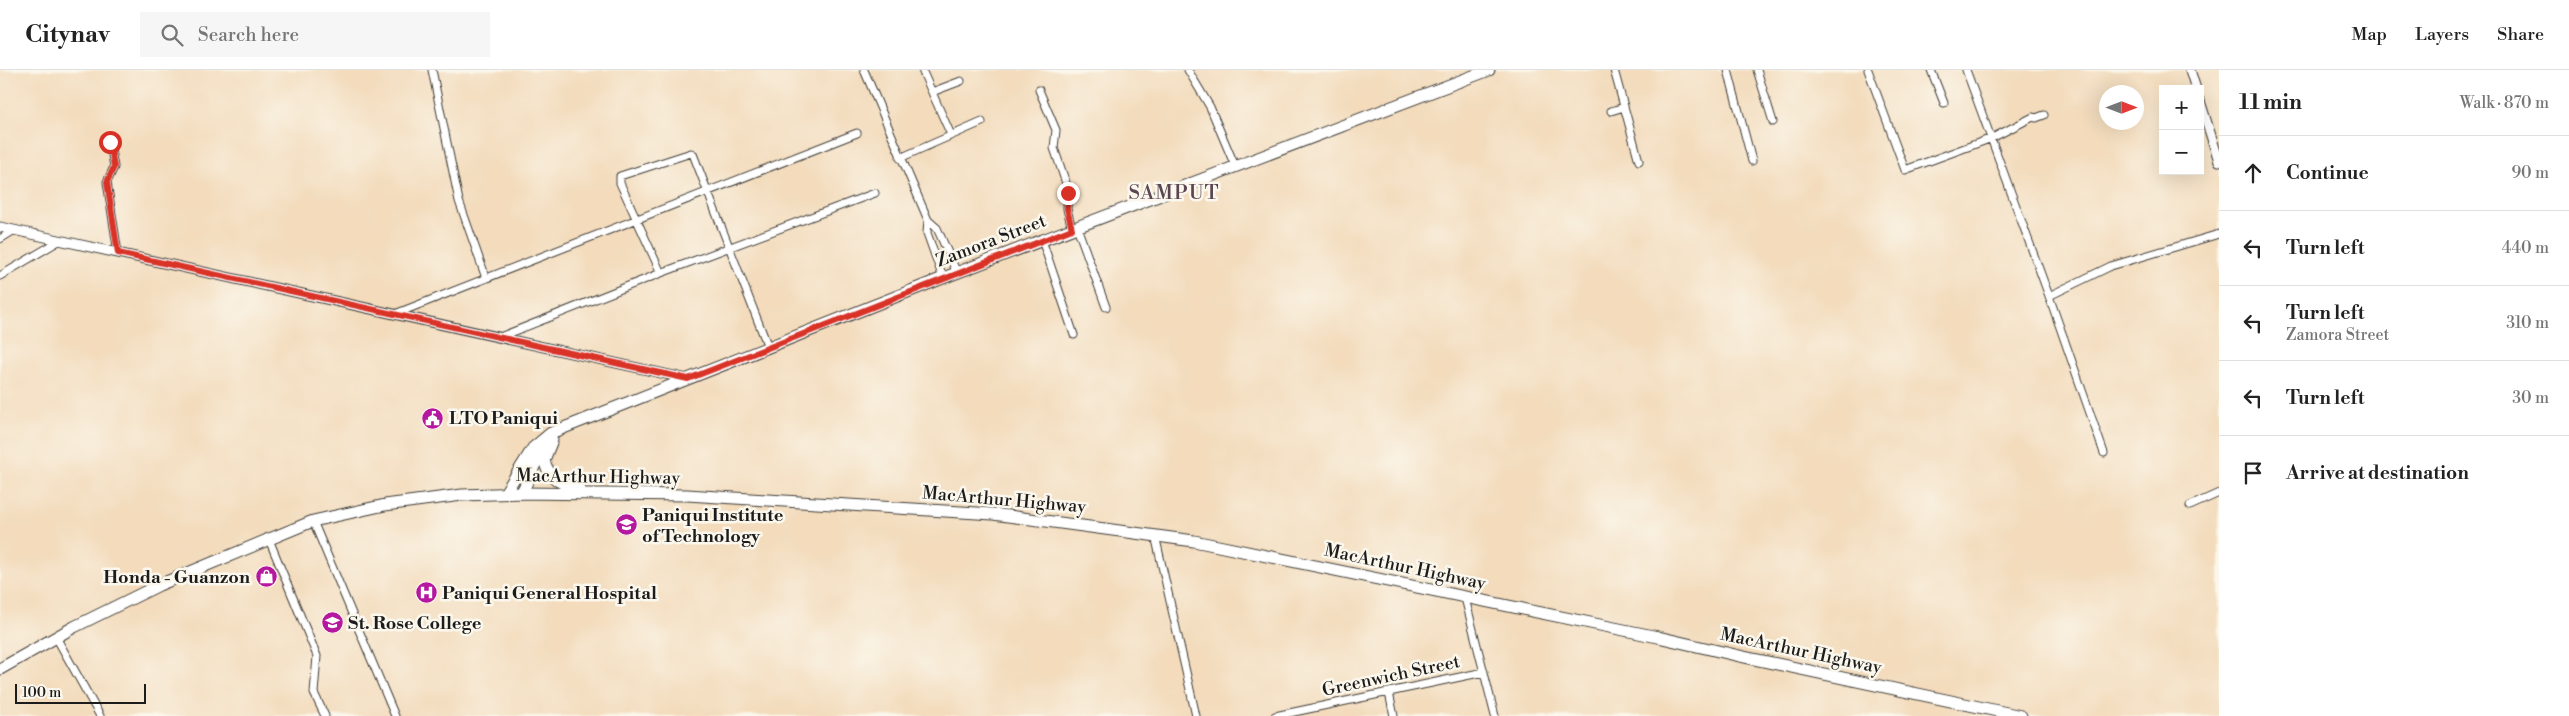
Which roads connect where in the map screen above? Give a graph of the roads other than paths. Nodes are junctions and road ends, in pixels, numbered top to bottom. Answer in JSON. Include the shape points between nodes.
{"nodes":[{"id":1,"x":432,"y":70,"type":"edge"},
{"id":2,"x":864,"y":70,"type":"edge"},
{"id":3,"x":922,"y":70,"type":"edge"},
{"id":4,"x":1188,"y":70,"type":"edge"},
{"id":5,"x":1490,"y":70,"type":"edge"},
{"id":6,"x":1614,"y":70,"type":"edge"},
{"id":7,"x":1728,"y":70,"type":"edge"},
{"id":8,"x":1758,"y":70,"type":"edge"},
{"id":9,"x":1868,"y":70,"type":"edge"},
{"id":10,"x":1931,"y":70,"type":"edge"},
{"id":11,"x":1966,"y":70,"type":"edge"},
{"id":12,"x":2190,"y":70,"type":"edge"},
{"id":13,"x":961,"y":81,"type":"dead end"},
{"id":14,"x":2195,"y":85,"type":"edge"},
{"id":15,"x":1039,"y":90,"type":"dead end"},
{"id":16,"x":932,"y":92,"type":"junction"},
{"id":17,"x":1944,"y":103,"type":"dead end"},
{"id":18,"x":1624,"y":107,"type":"junction"},
{"id":19,"x":1611,"y":111,"type":"dead end"},
{"id":20,"x":2204,"y":114,"type":"edge"},
{"id":21,"x":2044,"y":115,"type":"dead end"},
{"id":22,"x":982,"y":122,"type":"dead end"},
{"id":23,"x":1773,"y":122,"type":"dead end"},
{"id":24,"x":857,"y":134,"type":"dead end"},
{"id":25,"x":951,"y":135,"type":"junction"},
{"id":26,"x":1992,"y":138,"type":"junction"},
{"id":27,"x":110,"y":142,"type":"dead end"},
{"id":28,"x":900,"y":158,"type":"junction"},
{"id":29,"x":1640,"y":161,"type":"dead end"},
{"id":30,"x":1752,"y":161,"type":"dead end"},
{"id":31,"x":2219,"y":161,"type":"edge"},
{"id":32,"x":1235,"y":166,"type":"junction"},
{"id":33,"x":707,"y":192,"type":"junction"},
{"id":34,"x":875,"y":193,"type":"dead end"},
{"id":35,"x":636,"y":220,"type":"junction"},
{"id":36,"x":928,"y":220,"type":"junction"},
{"id":37,"x":0,"y":227,"type":"edge"},
{"id":38,"x":1074,"y":228,"type":"junction"},
{"id":39,"x":13,"y":231,"type":"junction"},
{"id":40,"x":2219,"y":234,"type":"edge"},
{"id":41,"x":0,"y":239,"type":"edge"},
{"id":42,"x":1042,"y":240,"type":"junction"},
{"id":43,"x":60,"y":241,"type":"junction"},
{"id":44,"x":729,"y":248,"type":"junction"},
{"id":45,"x":118,"y":253,"type":"junction"},
{"id":46,"x":950,"y":256,"type":"junction"},
{"id":47,"x":937,"y":262,"type":"junction"},
{"id":48,"x":661,"y":273,"type":"junction"},
{"id":49,"x":957,"y":273,"type":"junction"},
{"id":50,"x":0,"y":276,"type":"edge"},
{"id":51,"x":486,"y":278,"type":"junction"},
{"id":52,"x":943,"y":278,"type":"junction"},
{"id":53,"x":2049,"y":296,"type":"junction"},
{"id":54,"x":1106,"y":307,"type":"dead end"},
{"id":55,"x":394,"y":314,"type":"junction"},
{"id":56,"x":1074,"y":335,"type":"dead end"},
{"id":57,"x":500,"y":337,"type":"junction"},
{"id":58,"x":768,"y":346,"type":"junction"},
{"id":59,"x":688,"y":379,"type":"junction"},
{"id":60,"x":548,"y":438,"type":"junction"},
{"id":61,"x":2104,"y":453,"type":"dead end"},
{"id":62,"x":521,"y":493,"type":"junction"},
{"id":63,"x":2219,"y":493,"type":"edge"},
{"id":64,"x":505,"y":494,"type":"junction"},
{"id":65,"x":604,"y":494,"type":"junction"},
{"id":66,"x":2190,"y":506,"type":"dead end"},
{"id":67,"x":313,"y":521,"type":"junction"},
{"id":68,"x":1155,"y":535,"type":"junction"},
{"id":69,"x":268,"y":538,"type":"junction"},
{"id":70,"x":1465,"y":598,"type":"junction"},
{"id":71,"x":56,"y":637,"type":"junction"},
{"id":72,"x":0,"y":669,"type":"edge"},
{"id":73,"x":1484,"y":672,"type":"junction"},
{"id":74,"x":1389,"y":693,"type":"junction"},
{"id":75,"x":100,"y":716,"type":"edge"},
{"id":76,"x":325,"y":716,"type":"edge"},
{"id":77,"x":395,"y":716,"type":"edge"},
{"id":78,"x":1196,"y":716,"type":"edge"},
{"id":79,"x":1275,"y":716,"type":"edge"},
{"id":80,"x":1394,"y":716,"type":"edge"},
{"id":81,"x":1496,"y":716,"type":"edge"},
{"id":82,"x":2021,"y":716,"type":"edge"}],
"edges":[{"from":1,"to":51,"type":"street","via":[[459,201]]},
{"from":2,"to":28,"type":"street"},
{"from":3,"to":16,"type":"street"},
{"from":4,"to":32,"type":"street","via":[[1210,107]]},
{"from":5,"to":32,"type":"main road","name":"Zamora Street"},
{"from":6,"to":18,"type":"street"},
{"from":7,"to":30,"type":"street"},
{"from":8,"to":23,"type":"street"},
{"from":9,"to":26,"type":"street","via":[[1905,170]]},
{"from":10,"to":17,"type":"street"},
{"from":11,"to":26,"type":"street"},
{"from":12,"to":14,"type":"street"},
{"from":13,"to":16,"type":"street"},
{"from":15,"to":38,"type":"street","via":[[1056,130],[1054,148],[1068,189],[1067,209]]},
{"from":16,"to":25,"type":"street"},
{"from":18,"to":19,"type":"street"},
{"from":18,"to":29,"type":"street"},
{"from":20,"to":31,"type":"street"},
{"from":21,"to":26,"type":"street","via":[[2033,117]]},
{"from":22,"to":25,"type":"street"},
{"from":24,"to":33,"type":"street"},
{"from":25,"to":28,"type":"street"},
{"from":26,"to":53,"type":"street"},
{"from":27,"to":45,"type":"street","via":[[114,167],[107,182]]},
{"from":28,"to":36,"type":"street"},
{"from":32,"to":38,"type":"main road","name":"Zamora Street"},
{"from":33,"to":35,"type":"street"},
{"from":33,"to":35,"type":"street","via":[[691,153],[622,174],[620,183]]},
{"from":33,"to":44,"type":"street"},
{"from":34,"to":44,"type":"street"},
{"from":35,"to":48,"type":"street"},
{"from":35,"to":51,"type":"street"},
{"from":36,"to":46,"type":"street","via":[[937,228]]},
{"from":36,"to":47,"type":"street","via":[[927,233]]},
{"from":37,"to":39,"type":"street"},
{"from":38,"to":42,"type":"main road","name":"Zamora Street"},
{"from":38,"to":54,"type":"street"},
{"from":39,"to":41,"type":"street"},
{"from":39,"to":43,"type":"street"},
{"from":40,"to":53,"type":"street","via":[[2111,266]]},
{"from":42,"to":49,"type":"main road","name":"Zamora Street"},
{"from":42,"to":56,"type":"street"},
{"from":43,"to":45,"type":"street"},
{"from":43,"to":50,"type":"street"},
{"from":44,"to":48,"type":"street"},
{"from":44,"to":58,"type":"street"},
{"from":45,"to":55,"type":"street"},
{"from":46,"to":47,"type":"street"},
{"from":46,"to":49,"type":"street"},
{"from":47,"to":52,"type":"street"},
{"from":48,"to":57,"type":"street"},
{"from":49,"to":52,"type":"main road","name":"Zamora Street"},
{"from":51,"to":55,"type":"street"},
{"from":52,"to":58,"type":"main road","name":"Zamora Street"},
{"from":53,"to":61,"type":"street"},
{"from":55,"to":57,"type":"street"},
{"from":57,"to":59,"type":"street"},
{"from":58,"to":59,"type":"main road","name":"Zamora Street"},
{"from":59,"to":60,"type":"main road","name":"Zamora Street"},
{"from":60,"to":62,"type":"main road","name":"Zamora Street"},
{"from":60,"to":64,"type":"main road","name":"Zamora Street","via":[[527,458]]},
{"from":60,"to":65,"type":"main road","via":[[544,460],[552,478],[565,485]]},
{"from":62,"to":64,"type":"main road","name":"MacArthur Highway"},
{"from":62,"to":65,"type":"main road","name":"MacArthur Highway"},
{"from":63,"to":66,"type":"street"},
{"from":64,"to":67,"type":"main road","name":"MacArthur Highway","via":[[422,499]]},
{"from":65,"to":68,"type":"main road","name":"MacArthur Highway","via":[[778,500],[993,514]]},
{"from":67,"to":69,"type":"main road","name":"MacArthur Highway"},
{"from":67,"to":77,"type":"street"},
{"from":68,"to":70,"type":"main road","name":"MacArthur Highway","via":[[1248,551]]},
{"from":68,"to":78,"type":"street"},
{"from":69,"to":71,"type":"main road","name":"MacArthur Highway","via":[[159,585]]},
{"from":69,"to":76,"type":"street","via":[[317,656],[314,693]]},
{"from":70,"to":73,"type":"street"},
{"from":70,"to":82,"type":"main road","name":"MacArthur Highway"},
{"from":71,"to":72,"type":"main road","name":"MacArthur Highway"},
{"from":71,"to":75,"type":"street"},
{"from":73,"to":74,"type":"street","name":"Greenwich Street"},
{"from":73,"to":81,"type":"street"},
{"from":74,"to":79,"type":"street","name":"Greenwich Street"},
{"from":74,"to":80,"type":"street"}]}
